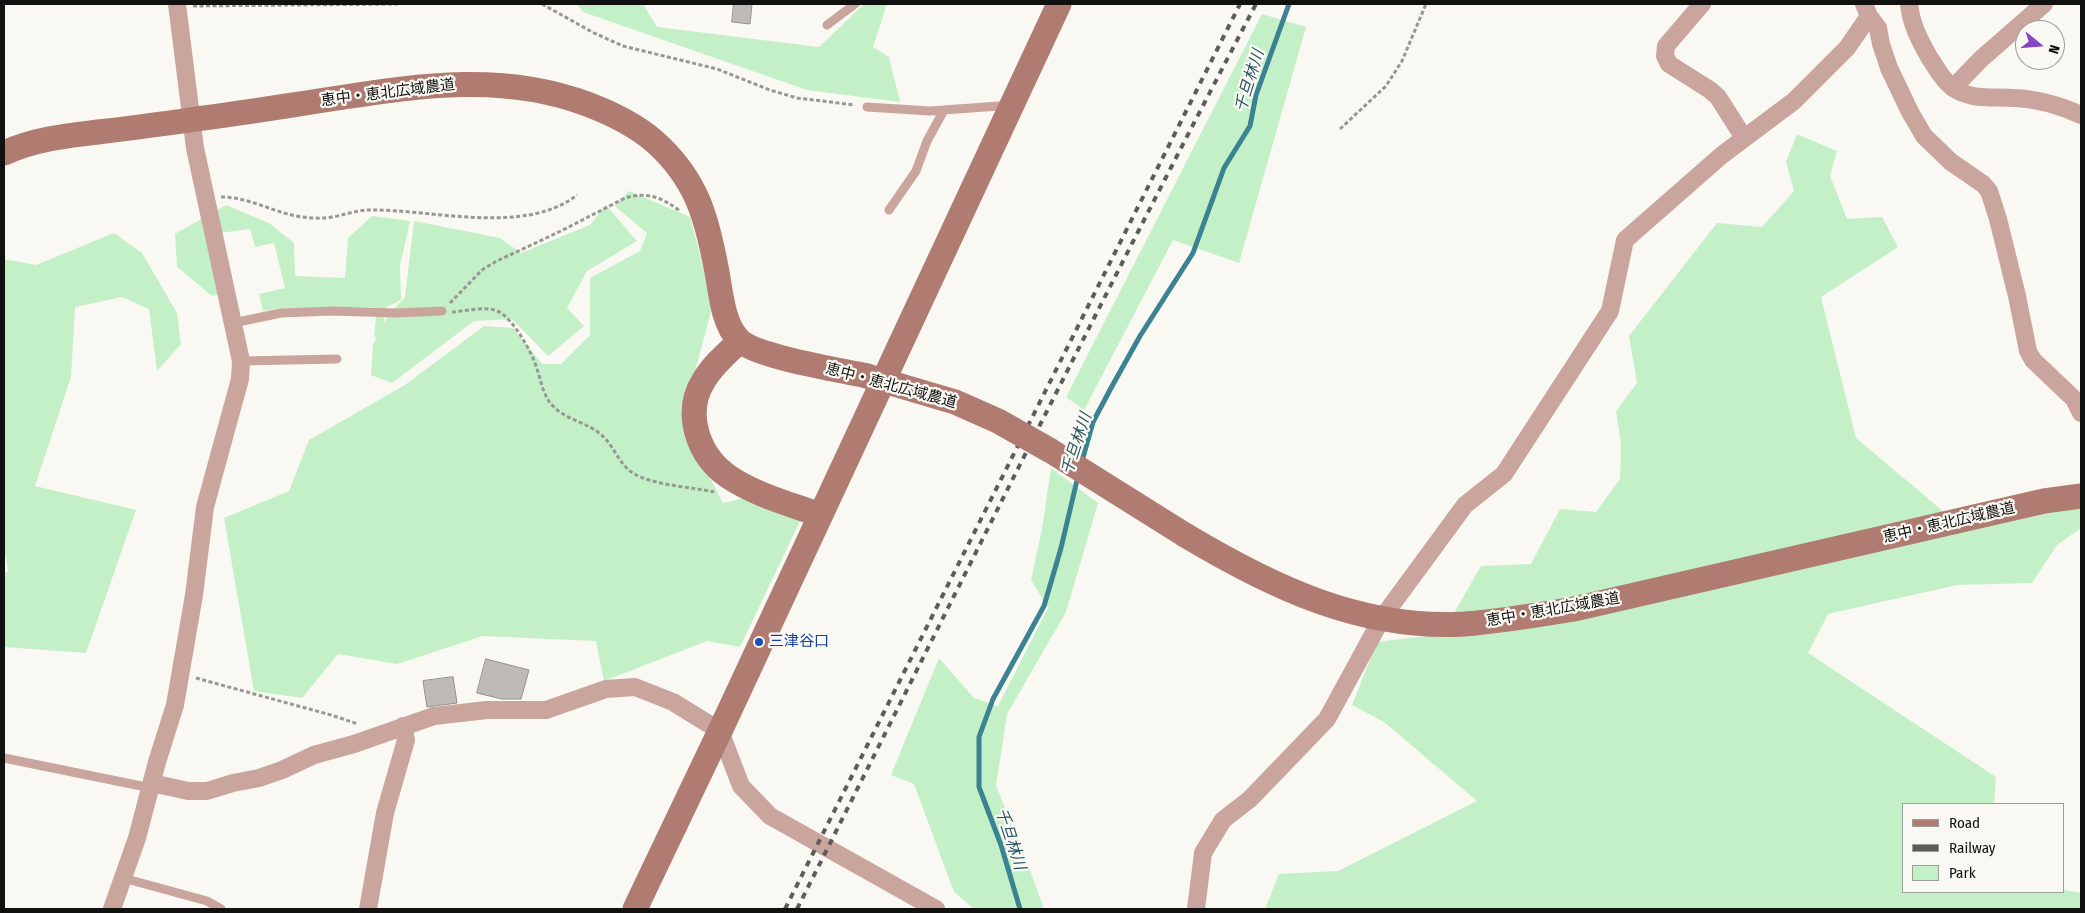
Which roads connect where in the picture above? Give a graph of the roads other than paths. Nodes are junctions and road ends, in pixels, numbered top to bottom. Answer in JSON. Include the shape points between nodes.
{"nodes":[{"id":1,"x":855,"y":4,"type":"edge"},
{"id":2,"x":1058,"y":4,"type":"edge"},
{"id":3,"x":1702,"y":4,"type":"edge"},
{"id":4,"x":1909,"y":4,"type":"edge"},
{"id":5,"x":2044,"y":4,"type":"edge"},
{"id":6,"x":177,"y":5,"type":"edge"},
{"id":7,"x":1866,"y":10,"type":"edge"},
{"id":8,"x":826,"y":25,"type":"dead end"},
{"id":9,"x":1953,"y":88,"type":"junction"},
{"id":10,"x":867,"y":107,"type":"road end"},
{"id":11,"x":944,"y":110,"type":"junction"},
{"id":12,"x":1008,"y":110,"type":"junction"},
{"id":13,"x":2081,"y":115,"type":"edge"},
{"id":14,"x":193,"y":120,"type":"junction"},
{"id":15,"x":1744,"y":138,"type":"junction"},
{"id":16,"x":4,"y":153,"type":"edge"},
{"id":17,"x":890,"y":210,"type":"dead end"},
{"id":18,"x":442,"y":311,"type":"road end"},
{"id":19,"x":233,"y":323,"type":"junction"},
{"id":20,"x":740,"y":341,"type":"junction"},
{"id":21,"x":337,"y":359,"type":"dead end"},
{"id":22,"x":241,"y":361,"type":"junction"},
{"id":23,"x":2081,"y":413,"type":"edge"},
{"id":24,"x":2081,"y":496,"type":"edge"},
{"id":25,"x":820,"y":515,"type":"junction"},
{"id":26,"x":1382,"y":618,"type":"junction"},
{"id":27,"x":403,"y":726,"type":"junction"},
{"id":28,"x":720,"y":731,"type":"junction"},
{"id":29,"x":4,"y":758,"type":"edge"},
{"id":30,"x":152,"y":785,"type":"junction"},
{"id":31,"x":123,"y":878,"type":"junction"},
{"id":32,"x":112,"y":909,"type":"edge"},
{"id":33,"x":221,"y":909,"type":"edge"},
{"id":34,"x":368,"y":909,"type":"edge"},
{"id":35,"x":635,"y":909,"type":"edge"},
{"id":36,"x":936,"y":909,"type":"edge"},
{"id":37,"x":1196,"y":909,"type":"edge"}],
"edges":[{"from":1,"to":8,"type":"lane"},
{"from":2,"to":12,"type":"street"},
{"from":3,"to":15,"type":"street","via":[[1666,46],[1665,56],[1669,64],[1718,97]]},
{"from":4,"to":9,"type":"street","via":[[1919,40],[1940,74]]},
{"from":5,"to":9,"type":"street"},
{"from":6,"to":14,"type":"street"},
{"from":7,"to":15,"type":"street","via":[[1846,48],[1794,101]]},
{"from":7,"to":23,"type":"street","via":[[1878,28],[1889,68],[1924,136],[1989,191],[2006,248],[2028,351],[2033,360],[2074,399]]},
{"from":9,"to":13,"type":"street","via":[[1983,97],[2040,101]]},
{"from":10,"to":11,"type":"lane"},
{"from":11,"to":12,"type":"lane","via":[[999,106]]},
{"from":11,"to":17,"type":"lane","via":[[927,141],[916,171]]},
{"from":12,"to":25,"type":"street"},
{"from":14,"to":16,"type":"street","name":"恵中・恵北広域農道","via":[[51,137]]},
{"from":14,"to":19,"type":"street","via":[[195,148]]},
{"from":14,"to":20,"type":"street","name":"恵中・恵北広域農道","via":[[414,86],[488,84],[563,95],[602,110],[645,134],[678,166],[698,198],[728,321]]},
{"from":15,"to":26,"type":"street","via":[[1625,240],[1610,311],[1504,474],[1465,504]]},
{"from":18,"to":19,"type":"lane","via":[[281,313]]},
{"from":19,"to":22,"type":"street"},
{"from":20,"to":25,"type":"street","via":[[703,381],[696,399],[694,416],[701,447],[728,476]]},
{"from":20,"to":26,"type":"street","name":"恵中・恵北広域農道","bridge":true,"via":[[770,355],[867,376],[955,402],[998,421],[1051,451],[1236,566],[1322,604]]},
{"from":21,"to":22,"type":"lane"},
{"from":22,"to":30,"type":"street","via":[[240,379],[205,507],[175,705]]},
{"from":24,"to":26,"type":"street","name":"恵中・恵北広域農道","via":[[2044,501],[1509,620],[1463,624]]},
{"from":25,"to":28,"type":"street"},
{"from":26,"to":37,"type":"street","via":[[1327,719],[1250,799],[1223,820],[1203,853]]},
{"from":27,"to":28,"type":"street","via":[[434,716],[487,710],[546,710],[606,689],[635,686],[673,702]]},
{"from":27,"to":30,"type":"street","via":[[314,755],[259,778],[207,790],[188,791]]},
{"from":27,"to":34,"type":"street","via":[[406,740],[385,813]]},
{"from":28,"to":35,"type":"street"},
{"from":28,"to":36,"type":"street","via":[[741,786],[770,816]]},
{"from":29,"to":30,"type":"lane"},
{"from":30,"to":31,"type":"street"},
{"from":31,"to":32,"type":"street"},
{"from":31,"to":33,"type":"lane","via":[[207,901]]}]}
